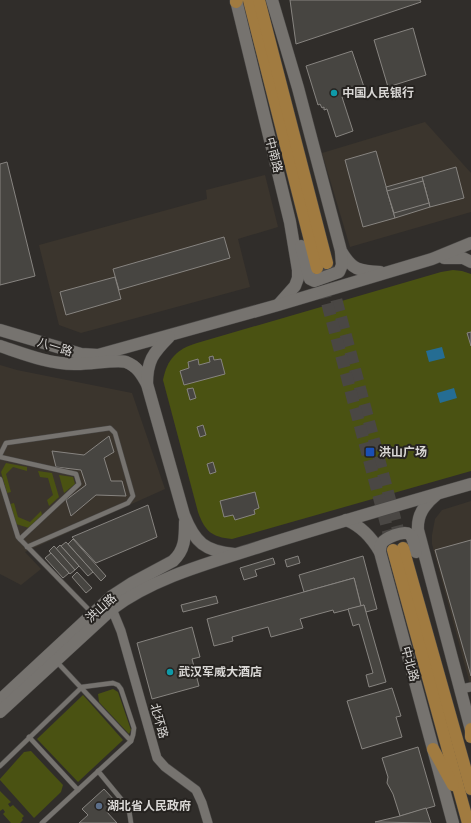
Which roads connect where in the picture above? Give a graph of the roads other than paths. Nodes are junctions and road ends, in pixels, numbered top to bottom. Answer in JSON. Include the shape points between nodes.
{"nodes":[{"id":1,"x":249,"y":0,"type":"edge"},
{"id":2,"x":259,"y":0,"type":"edge"},
{"id":3,"x":272,"y":0,"type":"edge"},
{"id":4,"x":236,"y":1,"type":"edge"},
{"id":5,"x":290,"y":222,"type":"junction"},
{"id":6,"x":471,"y":243,"type":"edge"},
{"id":7,"x":341,"y":251,"type":"junction"},
{"id":8,"x":432,"y":259,"type":"junction"},
{"id":9,"x":471,"y":262,"type":"edge"},
{"id":10,"x":387,"y":273,"type":"junction"},
{"id":11,"x":278,"y":305,"type":"junction"},
{"id":12,"x":0,"y":330,"type":"edge"},
{"id":13,"x":170,"y":336,"type":"junction"},
{"id":14,"x":0,"y":346,"type":"edge"},
{"id":15,"x":147,"y":384,"type":"junction"},
{"id":16,"x":0,"y":456,"type":"edge"},
{"id":17,"x":0,"y":479,"type":"edge"},
{"id":18,"x":471,"y":484,"type":"edge"},
{"id":19,"x":438,"y":493,"type":"junction"},
{"id":20,"x":184,"y":515,"type":"junction"},
{"id":21,"x":346,"y":520,"type":"junction"},
{"id":22,"x":20,"y":539,"type":"junction"},
{"id":23,"x":27,"y":547,"type":"junction"},
{"id":24,"x":380,"y":552,"type":"junction"},
{"id":25,"x":236,"y":554,"type":"junction"},
{"id":26,"x":429,"y":570,"type":"junction"},
{"id":27,"x":112,"y":609,"type":"junction"},
{"id":28,"x":93,"y":614,"type":"junction"},
{"id":29,"x":56,"y":661,"type":"junction"},
{"id":30,"x":82,"y":687,"type":"junction"},
{"id":31,"x":466,"y":688,"type":"edge"},
{"id":32,"x":0,"y":700,"type":"edge"},
{"id":33,"x":0,"y":712,"type":"edge"},
{"id":34,"x":471,"y":730,"type":"edge"},
{"id":35,"x":471,"y":737,"type":"edge"},
{"id":36,"x":29,"y":738,"type":"junction"},
{"id":37,"x":131,"y":741,"type":"junction"},
{"id":38,"x":433,"y":749,"type":"junction"},
{"id":39,"x":0,"y":766,"type":"edge"},
{"id":40,"x":98,"y":771,"type":"junction"},
{"id":41,"x":471,"y":789,"type":"edge"},
{"id":42,"x":78,"y":790,"type":"junction"},
{"id":43,"x":463,"y":804,"type":"junction"},
{"id":44,"x":42,"y":823,"type":"edge"},
{"id":45,"x":131,"y":823,"type":"edge"},
{"id":46,"x":208,"y":823,"type":"edge"},
{"id":47,"x":454,"y":823,"type":"edge"},
{"id":48,"x":468,"y":823,"type":"edge"}],
"edges":[{"from":1,"to":2,"type":"main road","name":"中南路","via":[[322,265]]},
{"from":3,"to":7,"type":"main road"},
{"from":4,"to":5,"type":"main road","name":"中南路"},
{"from":5,"to":7,"type":"main road","via":[[297,230],[312,280],[316,281],[339,272],[342,265]]},
{"from":5,"to":11,"type":"main road","name":"中南路","via":[[298,278],[292,291]]},
{"from":6,"to":8,"type":"main road"},
{"from":7,"to":10,"type":"main road","via":[[350,264],[359,270]]},
{"from":8,"to":9,"type":"main road","via":[[463,258]]},
{"from":8,"to":10,"type":"main road","name":"八一路"},
{"from":10,"to":11,"type":"main road","name":"八一路"},
{"from":11,"to":13,"type":"main road","name":"八一路"},
{"from":12,"to":13,"type":"main road","name":"八一路","via":[[81,354],[98,355]]},
{"from":13,"to":15,"type":"main road","via":[[151,358]]},
{"from":14,"to":15,"type":"main road","via":[[63,364],[126,362],[138,370]]},
{"from":15,"to":20,"type":"main road"},
{"from":16,"to":22,"type":"lane","via":[[76,474],[79,484]]},
{"from":16,"to":23,"type":"lane","via":[[6,443],[110,428],[116,433],[133,496],[128,503]]},
{"from":17,"to":22,"type":"lane"},
{"from":18,"to":19,"type":"main road","name":"洪山路"},
{"from":19,"to":21,"type":"main road","name":"洪山路"},
{"from":19,"to":26,"type":"main road","via":[[423,508],[418,520],[418,530]]},
{"from":20,"to":25,"type":"main road","via":[[190,530],[205,546]]},
{"from":20,"to":28,"type":"main road","name":"洪山路","via":[[185,541],[177,558],[122,589]]},
{"from":21,"to":24,"type":"main road","name":"中北路","via":[[364,532]]},
{"from":21,"to":25,"type":"main road","name":"洪山路"},
{"from":22,"to":23,"type":"lane"},
{"from":23,"to":28,"type":"lane"},
{"from":24,"to":26,"type":"main road","via":[[384,540],[407,533],[412,539],[418,560]]},
{"from":24,"to":38,"type":"main road","name":"中北路"},
{"from":25,"to":27,"type":"main road","name":"洪山路","via":[[145,588]]},
{"from":26,"to":31,"type":"main road"},
{"from":27,"to":29,"type":"main road","name":"洪山路"},
{"from":27,"to":46,"type":"street","name":"北环路","via":[[121,631],[157,758],[196,790]]},
{"from":28,"to":32,"type":"main road","name":"洪山路"},
{"from":29,"to":30,"type":"lane"},
{"from":29,"to":33,"type":"main road","name":"洪山路"},
{"from":30,"to":36,"type":"lane"},
{"from":30,"to":37,"type":"lane"},
{"from":30,"to":37,"type":"lane","via":[[118,685],[134,728]]},
{"from":31,"to":34,"type":"main road"},
{"from":34,"to":35,"type":"main road"},
{"from":36,"to":39,"type":"lane"},
{"from":36,"to":42,"type":"lane"},
{"from":37,"to":40,"type":"lane"},
{"from":38,"to":43,"type":"main road"},
{"from":38,"to":47,"type":"main road","name":"中北路"},
{"from":40,"to":42,"type":"lane"},
{"from":40,"to":45,"type":"lane","via":[[126,805]]},
{"from":41,"to":43,"type":"main road","name":"中北路","via":[[398,549]]},
{"from":42,"to":44,"type":"lane"},
{"from":43,"to":48,"type":"main road","name":"中北路"}]}
